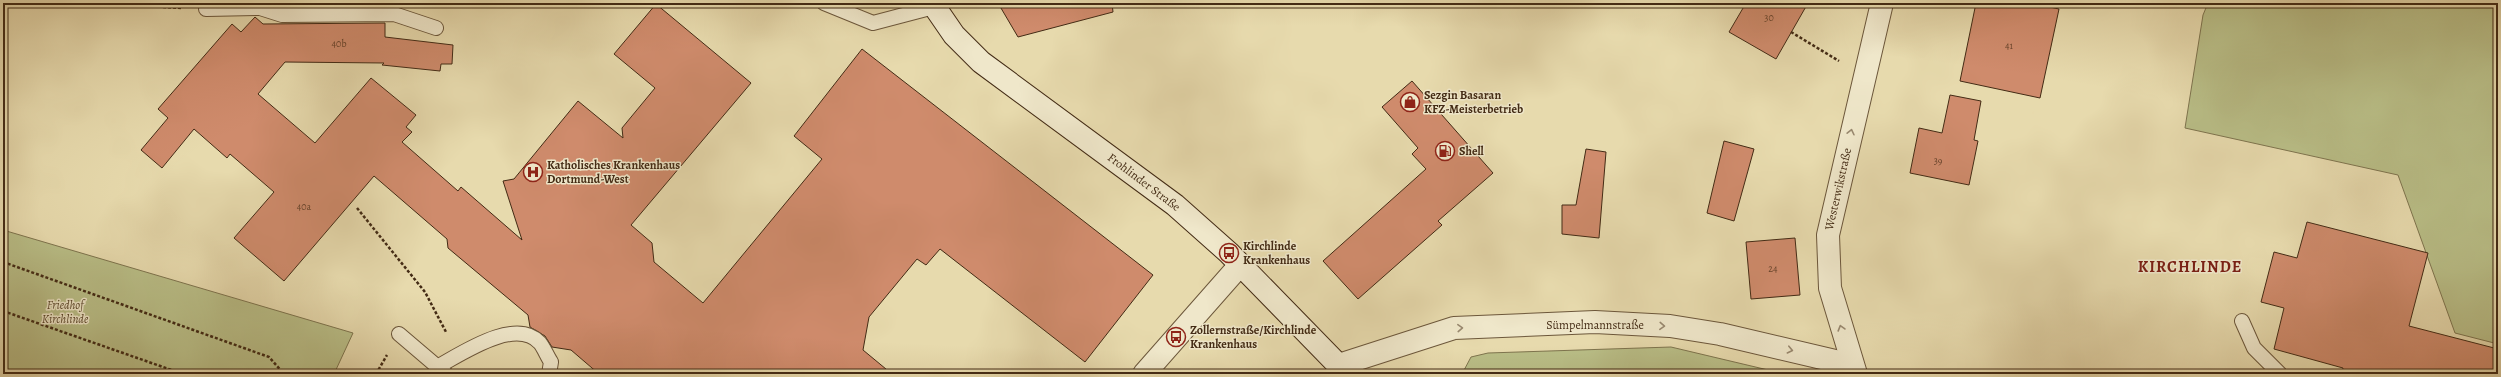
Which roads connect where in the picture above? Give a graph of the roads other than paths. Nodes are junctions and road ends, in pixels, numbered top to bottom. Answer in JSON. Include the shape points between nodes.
{"nodes":[{"id":1,"x":824,"y":3,"type":"edge"},
{"id":2,"x":1882,"y":3,"type":"edge"},
{"id":3,"x":933,"y":5,"type":"edge"},
{"id":4,"x":206,"y":9,"type":"dead end"},
{"id":5,"x":436,"y":28,"type":"dead end"},
{"id":6,"x":1240,"y":265,"type":"junction"},
{"id":7,"x":2242,"y":321,"type":"dead end"},
{"id":8,"x":399,"y":334,"type":"dead end"},
{"id":9,"x":1343,"y":370,"type":"edge"},
{"id":10,"x":1854,"y":370,"type":"edge"},
{"id":11,"x":441,"y":371,"type":"edge"},
{"id":12,"x":549,"y":374,"type":"edge"},
{"id":13,"x":1144,"y":374,"type":"edge"},
{"id":14,"x":2280,"y":374,"type":"edge"}],
"edges":[{"from":1,"to":3,"type":"lane","via":[[873,23]]},
{"from":10,"to":2,"type":"street","name":"Westerwikstraße","one_way":true,"via":[[1830,288],[1828,235]]},
{"from":3,"to":6,"type":"street","name":"Frohlinder Straße","via":[[954,35],[981,62],[1175,204]]},
{"from":4,"to":5,"type":"lane","via":[[260,8],[282,15],[394,14]]},
{"from":6,"to":9,"type":"street","name":"Frohlinder Straße"},
{"from":6,"to":13,"type":"street"},
{"from":7,"to":14,"type":"lane","via":[[2254,348]]},
{"from":8,"to":11,"type":"lane"},
{"from":9,"to":10,"type":"street","name":"Sümpelmannstraße","one_way":true,"via":[[1454,328],[1595,322],[1670,326],[1720,334]]},
{"from":11,"to":12,"type":"lane","via":[[458,356],[487,340],[518,332],[539,342],[551,362]]}]}
